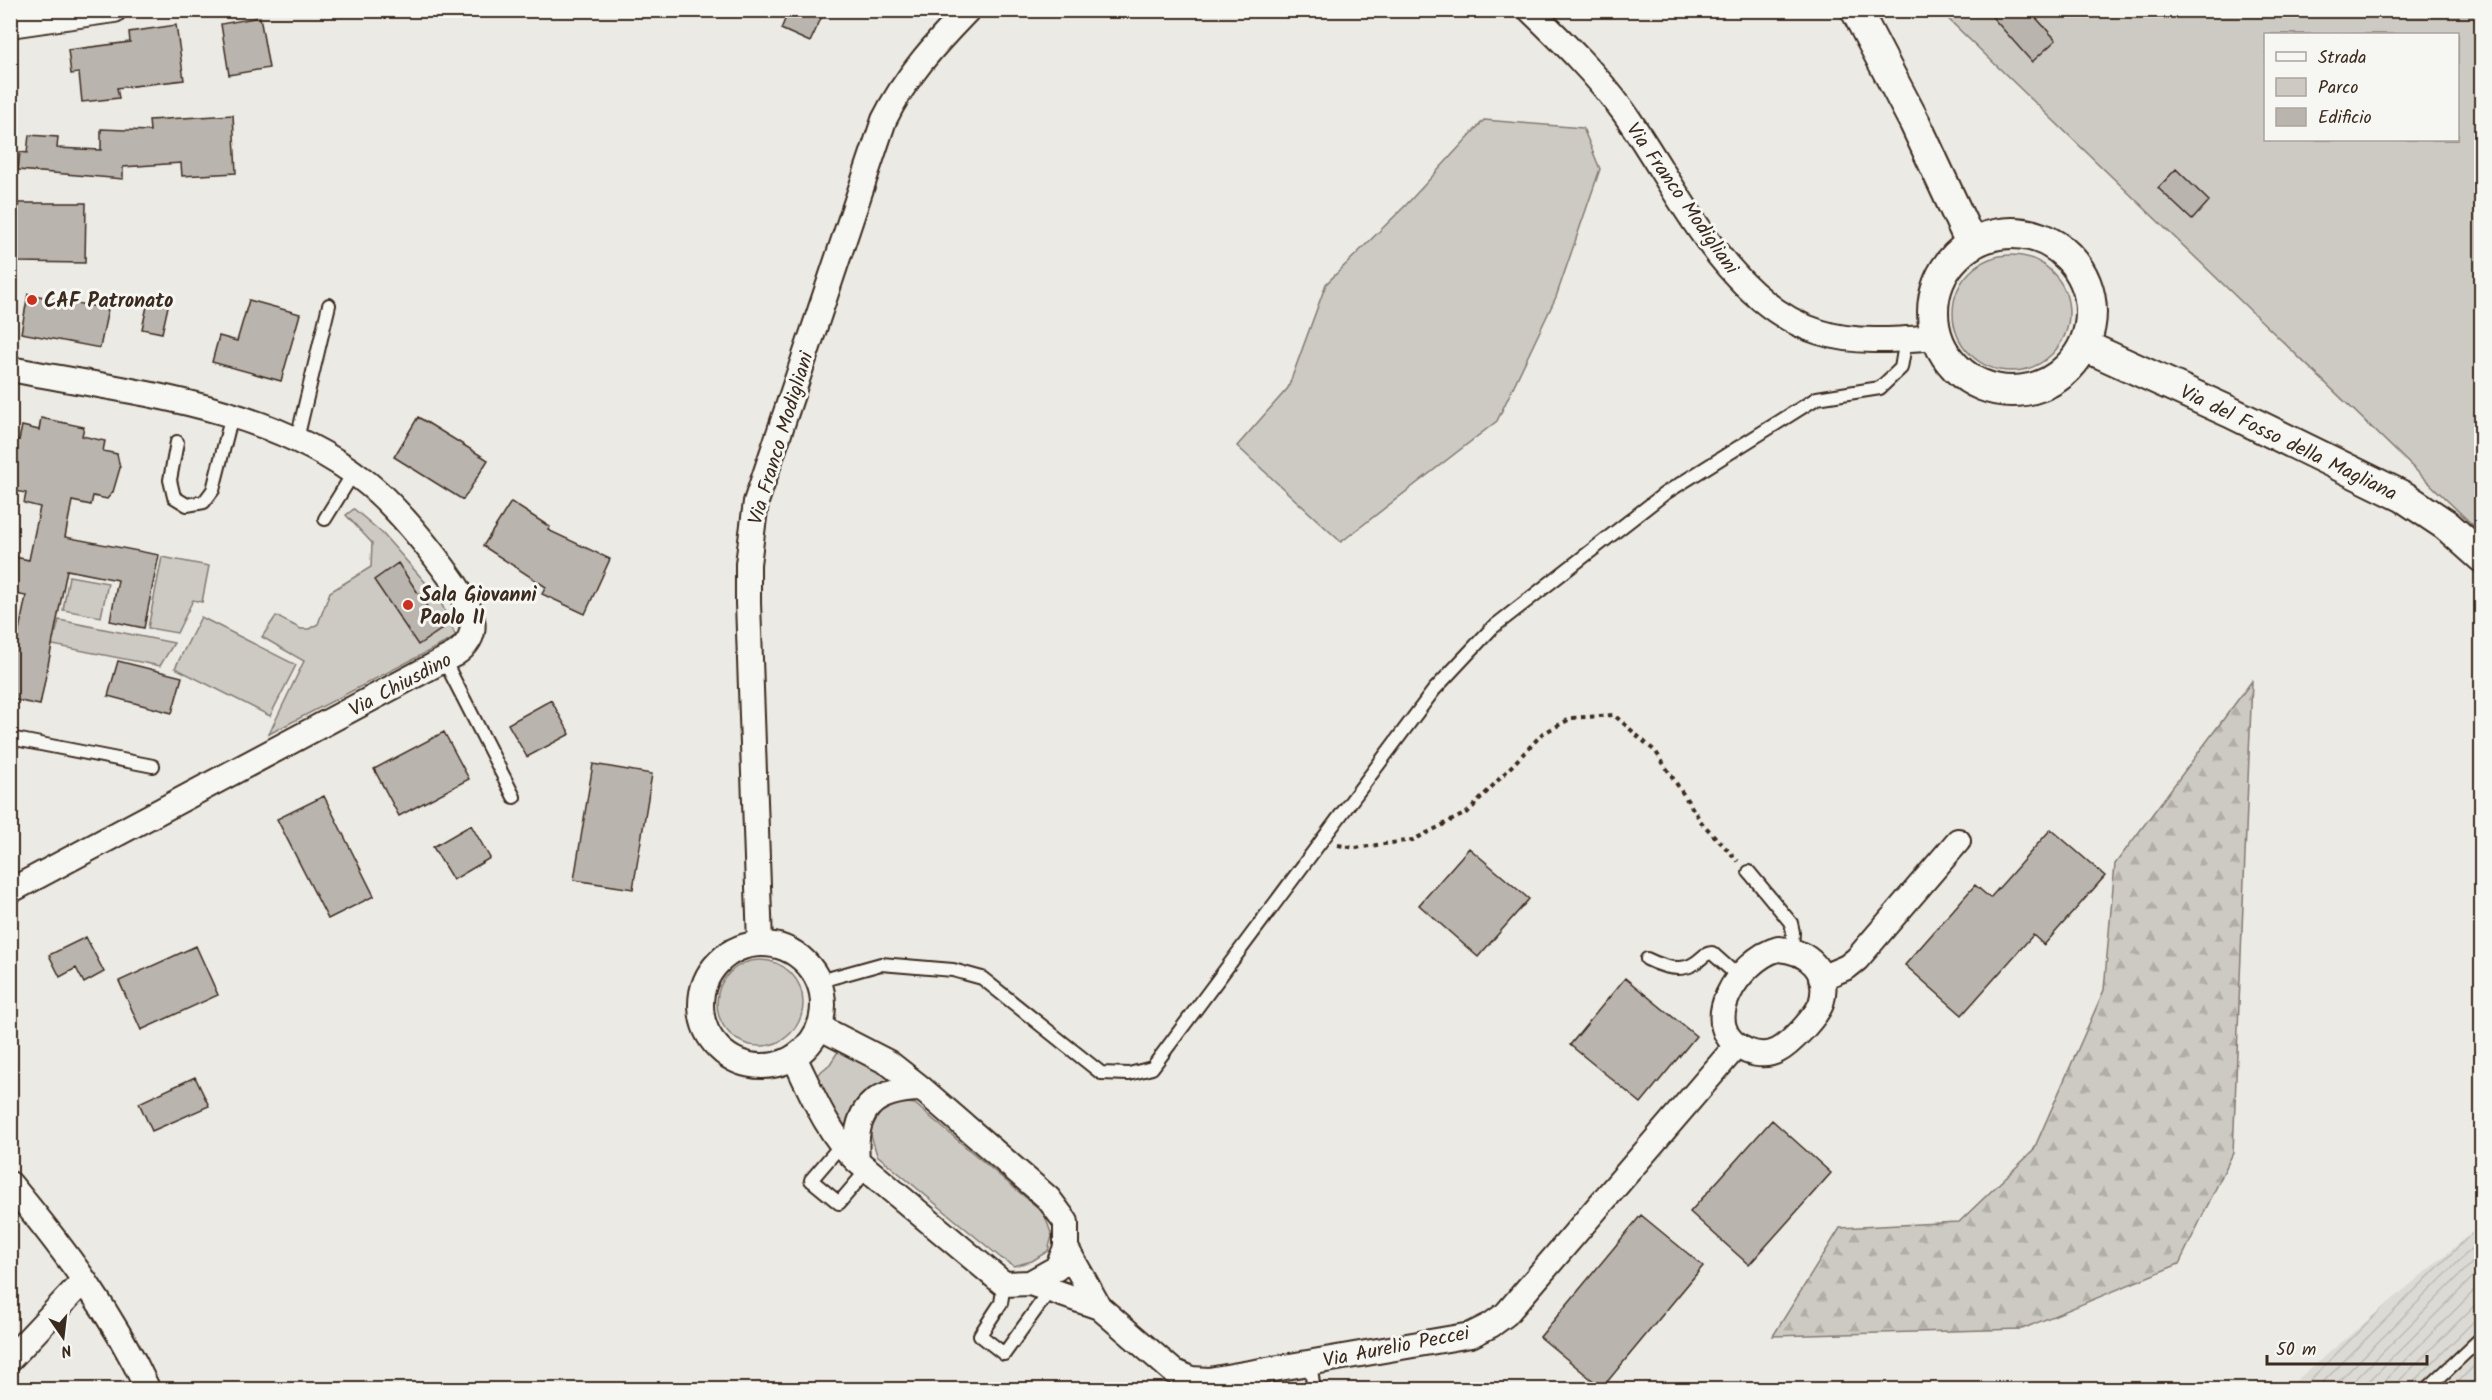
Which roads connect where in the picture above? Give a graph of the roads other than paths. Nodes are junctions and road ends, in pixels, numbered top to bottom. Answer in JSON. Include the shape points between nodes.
{"nodes":[{"id":1,"x":114,"y":10,"type":"edge"},
{"id":2,"x":968,"y":10,"type":"edge"},
{"id":3,"x":1530,"y":10,"type":"edge"},
{"id":4,"x":1856,"y":10,"type":"edge"},
{"id":5,"x":10,"y":25,"type":"edge"},
{"id":6,"x":1971,"y":243,"type":"junction"},
{"id":7,"x":329,"y":305,"type":"dead end"},
{"id":8,"x":1936,"y":338,"type":"junction"},
{"id":9,"x":1906,"y":339,"type":"junction"},
{"id":10,"x":2085,"y":346,"type":"junction"},
{"id":11,"x":10,"y":369,"type":"edge"},
{"id":12,"x":232,"y":415,"type":"junction"},
{"id":13,"x":297,"y":440,"type":"junction"},
{"id":14,"x":177,"y":442,"type":"dead end"},
{"id":15,"x":354,"y":472,"type":"junction"},
{"id":16,"x":325,"y":519,"type":"dead end"},
{"id":17,"x":2481,"y":557,"type":"edge"},
{"id":18,"x":444,"y":660,"type":"junction"},
{"id":19,"x":10,"y":738,"type":"edge"},
{"id":20,"x":153,"y":766,"type":"dead end"},
{"id":21,"x":514,"y":797,"type":"dead end"},
{"id":22,"x":1958,"y":841,"type":"dead end"},
{"id":23,"x":1749,"y":872,"type":"road end"},
{"id":24,"x":10,"y":891,"type":"edge"},
{"id":25,"x":760,"y":943,"type":"junction"},
{"id":26,"x":1792,"y":950,"type":"junction"},
{"id":27,"x":1647,"y":959,"type":"dead end"},
{"id":28,"x":1740,"y":978,"type":"junction"},
{"id":29,"x":1821,"y":978,"type":"junction"},
{"id":30,"x":820,"y":981,"type":"junction"},
{"id":31,"x":819,"y":1027,"type":"junction"},
{"id":32,"x":1737,"y":1045,"type":"junction"},
{"id":33,"x":794,"y":1057,"type":"junction"},
{"id":34,"x":922,"y":1089,"type":"junction"},
{"id":35,"x":855,"y":1159,"type":"junction"},
{"id":36,"x":10,"y":1184,"type":"edge"},
{"id":37,"x":1066,"y":1248,"type":"junction"},
{"id":38,"x":84,"y":1280,"type":"junction"},
{"id":39,"x":1004,"y":1284,"type":"junction"},
{"id":40,"x":1040,"y":1287,"type":"junction"},
{"id":41,"x":1099,"y":1307,"type":"junction"},
{"id":42,"x":2481,"y":1337,"type":"edge"},
{"id":43,"x":10,"y":1359,"type":"edge"},
{"id":44,"x":1310,"y":1363,"type":"junction"},
{"id":45,"x":148,"y":1389,"type":"edge"},
{"id":46,"x":1314,"y":1389,"type":"edge"},
{"id":47,"x":2426,"y":1389,"type":"edge"}],
"edges":[{"from":1,"to":5,"type":"street"},
{"from":2,"to":25,"type":"street","name":"Via Franco Modigliani","via":[[919,63],[884,120],[756,502],[748,587]]},
{"from":3,"to":9,"type":"street","name":"Via Franco Modigliani","via":[[1609,93],[1716,252],[1752,291],[1794,321],[1818,332],[1856,339]]},
{"from":4,"to":6,"type":"street"},
{"from":6,"to":8,"type":"street","via":[[1955,256],[1935,286],[1932,311]]},
{"from":6,"to":10,"type":"street","via":[[1999,232],[2021,232],[2043,238],[2065,252],[2078,267],[2089,293],[2092,317]]},
{"from":7,"to":13,"type":"lane"},
{"from":8,"to":9,"type":"street","name":"Via Franco Modigliani"},
{"from":8,"to":10,"type":"street","via":[[1949,360],[1968,378],[1992,390],[2044,386],[2068,369]]},
{"from":9,"to":30,"type":"lane","via":[[1901,368],[1880,388],[1817,398],[1664,494],[1492,628],[1434,690],[1152,1068],[1130,1074],[1101,1073],[982,978],[953,970],[881,964]]},
{"from":10,"to":17,"type":"street","name":"Via del Fosso della Magliana","via":[[2404,497],[2446,525]]},
{"from":11,"to":12,"type":"street","name":"Via Chiusdino"},
{"from":12,"to":13,"type":"street","name":"Via Chiusdino"},
{"from":12,"to":14,"type":"lane","via":[[213,490],[204,502],[187,505],[174,497],[170,480]]},
{"from":13,"to":15,"type":"street","name":"Via Chiusdino"},
{"from":15,"to":16,"type":"lane"},
{"from":15,"to":18,"type":"street","name":"Via Chiusdino","via":[[380,494],[433,555],[470,610],[474,626],[469,642]]},
{"from":18,"to":21,"type":"lane"},
{"from":18,"to":24,"type":"street","name":"Via Chiusdino"},
{"from":19,"to":20,"type":"lane"},
{"from":22,"to":29,"type":"street","via":[[1857,960]]},
{"from":23,"to":26,"type":"lane","via":[[1791,923]]},
{"from":25,"to":30,"type":"street","via":[[780,946],[798,955]]},
{"from":25,"to":33,"type":"street","via":[[740,947],[722,957],[701,992],[700,1012],[706,1032],[718,1049],[735,1060],[754,1066],[775,1065]]},
{"from":26,"to":28,"type":"street","via":[[1765,952]]},
{"from":26,"to":29,"type":"street","via":[[1811,960]]},
{"from":27,"to":28,"type":"lane","via":[[1681,968],[1712,953]]},
{"from":28,"to":32,"type":"street","via":[[1725,996],[1722,1010],[1723,1025]]},
{"from":29,"to":32,"type":"street","via":[[1821,1003],[1816,1014],[1786,1048],[1763,1054]]},
{"from":30,"to":31,"type":"street","via":[[823,1007]]},
{"from":31,"to":33,"type":"street","via":[[809,1044]]},
{"from":31,"to":34,"type":"street","via":[[889,1063]]},
{"from":32,"to":44,"type":"street","name":"Via Aurelio Peccei","via":[[1506,1314],[1471,1335]]},
{"from":33,"to":35,"type":"street","via":[[826,1122]]},
{"from":34,"to":35,"type":"street","via":[[894,1091],[868,1106],[858,1124]]},
{"from":34,"to":37,"type":"street","via":[[1048,1198],[1066,1222]]},
{"from":35,"to":39,"type":"street"},
{"from":36,"to":38,"type":"street"},
{"from":37,"to":40,"type":"street"},
{"from":37,"to":41,"type":"street","name":"Via Aurelio Peccei"},
{"from":38,"to":43,"type":"street"},
{"from":38,"to":45,"type":"street","via":[[122,1337]]},
{"from":39,"to":40,"type":"street"},
{"from":39,"to":40,"type":"lane","via":[[1001,1303],[980,1335],[1004,1354]]},
{"from":40,"to":41,"type":"street","name":"Via Aurelio Peccei"},
{"from":41,"to":44,"type":"street","name":"Via Aurelio Peccei","via":[[1173,1371],[1191,1379],[1209,1380]]},
{"from":42,"to":47,"type":"lane"},
{"from":44,"to":46,"type":"lane"}]}
